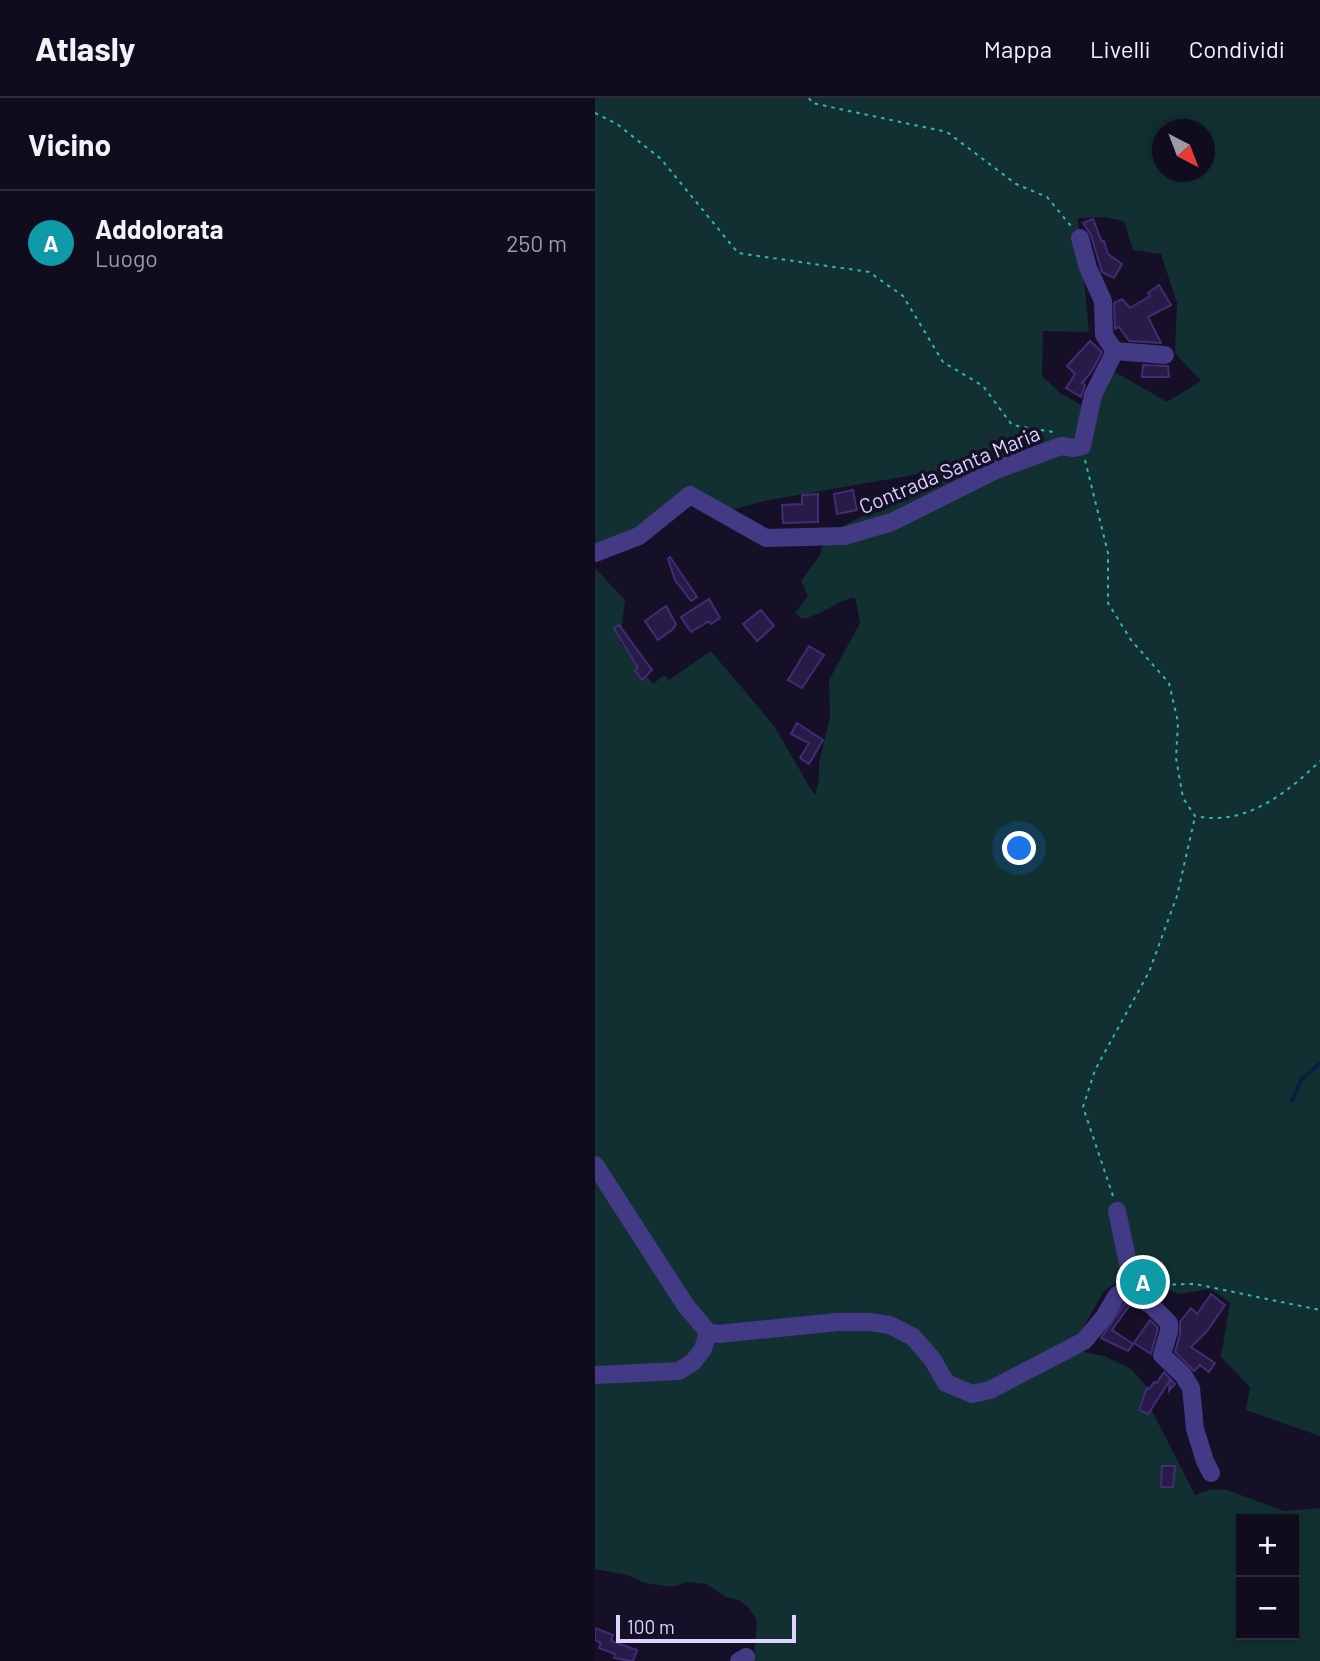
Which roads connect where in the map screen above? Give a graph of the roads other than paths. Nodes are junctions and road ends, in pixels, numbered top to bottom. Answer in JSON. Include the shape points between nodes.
{"nodes":[{"id":1,"x":1080,"y":238,"type":"road end"},
{"id":2,"x":1115,"y":351,"type":"junction"},
{"id":3,"x":1165,"y":355,"type":"dead end"},
{"id":4,"x":595,"y":553,"type":"edge"},
{"id":5,"x":595,"y":1166,"type":"edge"},
{"id":6,"x":1117,"y":1211,"type":"road end"},
{"id":7,"x":1133,"y":1287,"type":"road end"},
{"id":8,"x":708,"y":1332,"type":"junction"},
{"id":9,"x":595,"y":1376,"type":"edge"},
{"id":10,"x":1211,"y":1473,"type":"dead end"}],
"edges":[{"from":1,"to":2,"type":"street","via":[[1103,302],[1104,335]]},
{"from":2,"to":3,"type":"street"},
{"from":2,"to":4,"type":"street","name":"Contrada Santa Maria","via":[[1093,395],[1082,446],[1061,446],[996,470],[892,522],[844,536],[766,538],[690,495],[639,536]]},
{"from":5,"to":8,"type":"street","via":[[686,1306]]},
{"from":6,"to":7,"type":"street"},
{"from":8,"to":9,"type":"street","via":[[703,1349],[679,1371]]},
{"from":8,"to":10,"type":"street","via":[[838,1322],[890,1325],[913,1337],[946,1383],[972,1394],[990,1390],[1084,1341],[1117,1295],[1126,1290],[1169,1323],[1162,1355],[1191,1388],[1195,1429]]}]}
